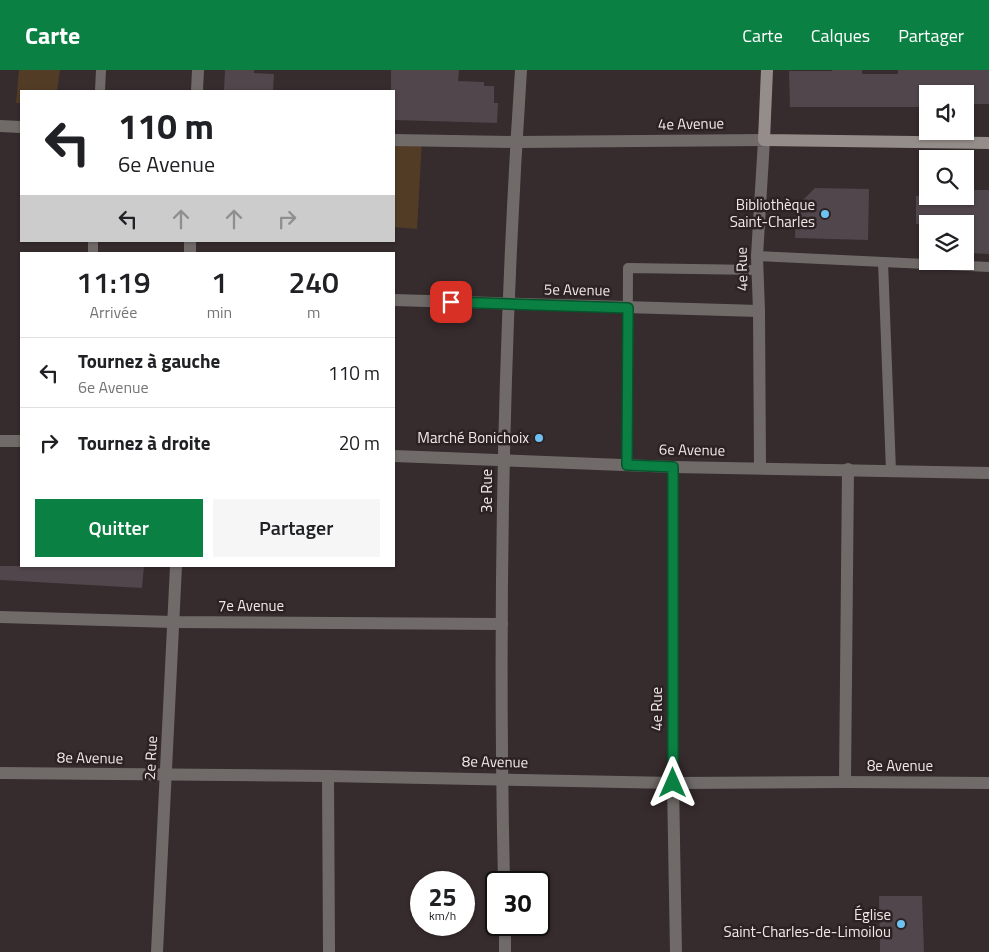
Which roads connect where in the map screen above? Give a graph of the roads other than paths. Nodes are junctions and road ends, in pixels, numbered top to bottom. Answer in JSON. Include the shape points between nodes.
{"nodes":[{"id":1,"x":101,"y":70,"type":"edge"},
{"id":2,"x":198,"y":70,"type":"edge"},
{"id":3,"x":521,"y":70,"type":"edge"},
{"id":4,"x":767,"y":70,"type":"edge"},
{"id":5,"x":100,"y":90,"type":"edge"},
{"id":6,"x":197,"y":90,"type":"edge"},
{"id":7,"x":0,"y":126,"type":"edge"},
{"id":8,"x":20,"y":127,"type":"edge"},
{"id":9,"x":395,"y":140,"type":"edge"},
{"id":10,"x":764,"y":140,"type":"junction"},
{"id":11,"x":516,"y":142,"type":"junction"},
{"id":12,"x":989,"y":142,"type":"edge"},
{"id":13,"x":757,"y":256,"type":"junction"},
{"id":14,"x":883,"y":262,"type":"junction"},
{"id":15,"x":989,"y":267,"type":"edge"},
{"id":16,"x":758,"y":270,"type":"junction"},
{"id":17,"x":395,"y":300,"type":"edge"},
{"id":18,"x":508,"y":305,"type":"junction"},
{"id":19,"x":628,"y":308,"type":"junction"},
{"id":20,"x":760,"y":311,"type":"junction"},
{"id":21,"x":0,"y":440,"type":"edge"},
{"id":22,"x":20,"y":441,"type":"edge"},
{"id":23,"x":395,"y":456,"type":"edge"},
{"id":24,"x":503,"y":460,"type":"junction"},
{"id":25,"x":627,"y":465,"type":"junction"},
{"id":26,"x":673,"y":467,"type":"junction"},
{"id":27,"x":760,"y":468,"type":"junction"},
{"id":28,"x":848,"y":469,"type":"junction"},
{"id":29,"x":891,"y":471,"type":"junction"},
{"id":30,"x":989,"y":473,"type":"edge"},
{"id":31,"x":176,"y":567,"type":"edge"},
{"id":32,"x":0,"y":617,"type":"edge"},
{"id":33,"x":174,"y":622,"type":"junction"},
{"id":34,"x":502,"y":624,"type":"junction"},
{"id":35,"x":0,"y":773,"type":"edge"},
{"id":36,"x":166,"y":775,"type":"junction"},
{"id":37,"x":328,"y":776,"type":"junction"},
{"id":38,"x":502,"y":779,"type":"junction"},
{"id":39,"x":845,"y":782,"type":"junction"},
{"id":40,"x":673,"y":783,"type":"junction"},
{"id":41,"x":989,"y":783,"type":"edge"},
{"id":42,"x":504,"y":871,"type":"edge"},
{"id":43,"x":505,"y":936,"type":"edge"},
{"id":44,"x":157,"y":952,"type":"edge"},
{"id":45,"x":329,"y":952,"type":"edge"},
{"id":46,"x":505,"y":952,"type":"edge"},
{"id":47,"x":676,"y":952,"type":"edge"}],
"edges":[{"from":1,"to":5,"type":"lane"},
{"from":2,"to":6,"type":"street"},
{"from":3,"to":11,"type":"street","name":"3e Rue"},
{"from":4,"to":10,"type":"main road","name":"4e Rue"},
{"from":7,"to":8,"type":"street"},
{"from":9,"to":11,"type":"street","name":"4e Avenue"},
{"from":10,"to":11,"type":"street","name":"4e Avenue"},
{"from":10,"to":12,"type":"main road","name":"4e Avenue"},
{"from":10,"to":13,"type":"street","name":"4e Rue"},
{"from":11,"to":18,"type":"street","name":"3e Rue"},
{"from":13,"to":14,"type":"lane"},
{"from":13,"to":16,"type":"street","name":"4e Rue"},
{"from":14,"to":15,"type":"lane"},
{"from":14,"to":29,"type":"lane"},
{"from":16,"to":19,"type":"lane","via":[[628,268]]},
{"from":16,"to":20,"type":"street","name":"4e Rue"},
{"from":17,"to":18,"type":"street","name":"5e Avenue"},
{"from":18,"to":19,"type":"street","name":"5e Avenue"},
{"from":18,"to":24,"type":"street","name":"3e Rue"},
{"from":19,"to":20,"type":"street","name":"5e Avenue"},
{"from":19,"to":25,"type":"lane"},
{"from":20,"to":27,"type":"street","name":"4e Rue"},
{"from":21,"to":22,"type":"street"},
{"from":23,"to":24,"type":"street","name":"6e Avenue"},
{"from":24,"to":25,"type":"street","name":"6e Avenue"},
{"from":24,"to":34,"type":"street","name":"3e Rue"},
{"from":25,"to":26,"type":"street","name":"6e Avenue"},
{"from":26,"to":27,"type":"street","name":"6e Avenue"},
{"from":26,"to":40,"type":"street","name":"4e Rue"},
{"from":27,"to":28,"type":"street","name":"6e Avenue"},
{"from":28,"to":29,"type":"street","name":"6e Avenue"},
{"from":28,"to":39,"type":"street"},
{"from":29,"to":30,"type":"street","name":"6e Avenue"},
{"from":31,"to":33,"type":"street","name":"2e Rue"},
{"from":32,"to":33,"type":"street","name":"7e Avenue"},
{"from":33,"to":34,"type":"street","name":"7e Avenue"},
{"from":33,"to":36,"type":"street","name":"2e Rue"},
{"from":34,"to":38,"type":"street","name":"3e Rue"},
{"from":35,"to":36,"type":"street","name":"8e Avenue"},
{"from":36,"to":37,"type":"street","name":"8e Avenue"},
{"from":36,"to":44,"type":"street","name":"2e Rue"},
{"from":37,"to":38,"type":"street","name":"8e Avenue"},
{"from":37,"to":45,"type":"street"},
{"from":38,"to":40,"type":"street","name":"8e Avenue"},
{"from":38,"to":42,"type":"street","name":"3e Rue"},
{"from":39,"to":40,"type":"street","name":"8e Avenue"},
{"from":39,"to":41,"type":"street","name":"8e Avenue"},
{"from":40,"to":47,"type":"street","name":"4e Rue"},
{"from":43,"to":46,"type":"street"}]}
